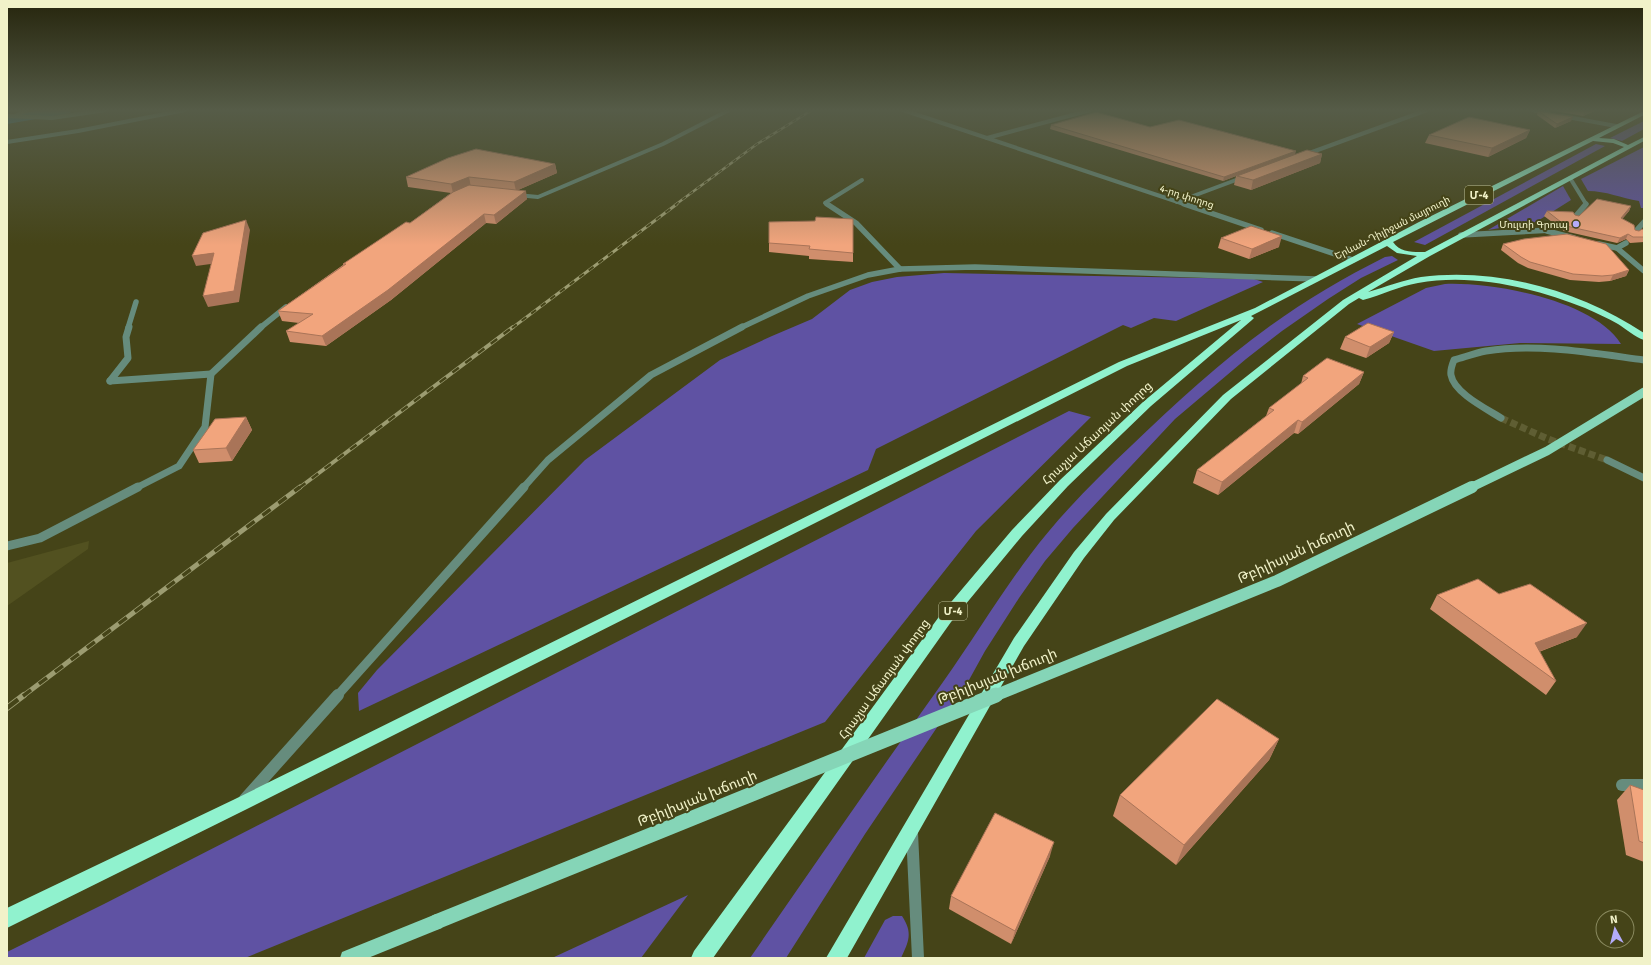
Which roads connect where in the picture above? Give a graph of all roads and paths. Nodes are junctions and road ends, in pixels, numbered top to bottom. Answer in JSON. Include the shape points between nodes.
{"nodes":[{"id":1,"x":637,"y":155,"type":"edge"},
{"id":2,"x":1037,"y":155,"type":"edge"},
{"id":3,"x":1560,"y":155,"type":"edge"},
{"id":4,"x":1613,"y":155,"type":"edge"},
{"id":5,"x":1250,"y":175,"type":"edge"},
{"id":6,"x":1570,"y":178,"type":"junction"},
{"id":7,"x":862,"y":180,"type":"dead end"},
{"id":8,"x":508,"y":194,"type":"edge"},
{"id":9,"x":1177,"y":202,"type":"junction"},
{"id":10,"x":1575,"y":217,"type":"edge"},
{"id":11,"x":1644,"y":222,"type":"edge"},
{"id":12,"x":1562,"y":229,"type":"edge"},
{"id":13,"x":1547,"y":231,"type":"junction"},
{"id":14,"x":1635,"y":232,"type":"edge"},
{"id":15,"x":1461,"y":235,"type":"junction"},
{"id":16,"x":1581,"y":239,"type":"edge"},
{"id":17,"x":1389,"y":242,"type":"junction"},
{"id":18,"x":1596,"y":243,"type":"edge"},
{"id":19,"x":1626,"y":243,"type":"edge"},
{"id":20,"x":1617,"y":248,"type":"junction"},
{"id":21,"x":1426,"y":254,"type":"junction"},
{"id":22,"x":1353,"y":260,"type":"junction"},
{"id":23,"x":900,"y":269,"type":"junction"},
{"id":24,"x":1644,"y":271,"type":"edge"},
{"id":25,"x":1316,"y":279,"type":"junction"},
{"id":26,"x":136,"y":302,"type":"dead end"},
{"id":27,"x":1346,"y":302,"type":"junction"},
{"id":28,"x":290,"y":305,"type":"edge"},
{"id":29,"x":1258,"y":310,"type":"junction"},
{"id":30,"x":1644,"y":337,"type":"edge"},
{"id":31,"x":1644,"y":360,"type":"edge"},
{"id":32,"x":211,"y":374,"type":"junction"},
{"id":33,"x":1644,"y":392,"type":"edge"},
{"id":34,"x":1501,"y":418,"type":"tunnel mouth"},
{"id":35,"x":1607,"y":460,"type":"tunnel mouth"},
{"id":36,"x":1644,"y":478,"type":"edge"},
{"id":37,"x":7,"y":546,"type":"edge"},
{"id":38,"x":1622,"y":785,"type":"dead end"},
{"id":39,"x":1644,"y":785,"type":"edge"},
{"id":40,"x":239,"y":805,"type":"junction"},
{"id":41,"x":912,"y":830,"type":"junction"},
{"id":42,"x":7,"y":918,"type":"edge"},
{"id":43,"x":348,"y":958,"type":"edge"},
{"id":44,"x":701,"y":958,"type":"edge"},
{"id":45,"x":836,"y":958,"type":"edge"},
{"id":46,"x":918,"y":958,"type":"edge"}],
"edges":[{"from":1,"to":8,"type":"street","via":[[538,197]]},
{"from":2,"to":9,"type":"street","name":"4-րդ փողոց"},
{"from":3,"to":17,"type":"highway","name":"Երևան-Դիլիջան մայրուղի","number":"Մ-4"},
{"from":4,"to":6,"type":"highway","number":"Մ-4"},
{"from":5,"to":9,"type":"street"},
{"from":6,"to":10,"type":"street","via":[[1586,204]]},
{"from":6,"to":15,"type":"highway","number":"Մ-4"},
{"from":7,"to":23,"type":"street","via":[[825,203],[856,223]]},
{"from":9,"to":22,"type":"street","name":"4-րդ փողոց"},
{"from":11,"to":14,"type":"street"},
{"from":12,"to":13,"type":"street"},
{"from":13,"to":15,"type":"street"},
{"from":13,"to":16,"type":"street"},
{"from":15,"to":21,"type":"highway","number":"Մ-4"},
{"from":17,"to":21,"type":"highway","via":[[1391,247],[1401,251]]},
{"from":17,"to":22,"type":"highway","name":"Երևան-Դիլիջան մայրուղի","number":"Մ-4"},
{"from":18,"to":20,"type":"street"},
{"from":19,"to":20,"type":"street"},
{"from":20,"to":24,"type":"street"},
{"from":21,"to":27,"type":"highway","number":"Մ-4"},
{"from":22,"to":25,"type":"highway","name":"Երևան-Դիլիջան մայրուղի","number":"Մ-4"},
{"from":23,"to":25,"type":"street","via":[[975,267]]},
{"from":23,"to":40,"type":"street","via":[[868,275],[808,296],[724,336],[651,375],[548,460]]},
{"from":25,"to":29,"type":"highway","name":"Երևան-Դիլիջան մայրուղի","number":"Մ-4"},
{"from":26,"to":32,"type":"street","via":[[126,337],[128,358],[110,382]]},
{"from":27,"to":30,"type":"highway","via":[[1421,280],[1456,278],[1500,282],[1566,298],[1601,312]]},
{"from":27,"to":41,"type":"highway","number":"Մ-4","via":[[1227,397],[1110,517],[1079,555],[1019,642]]},
{"from":28,"to":32,"type":"street","via":[[271,318]]},
{"from":29,"to":40,"type":"highway","via":[[1123,364]]},
{"from":29,"to":44,"type":"highway","name":"Հրաչյա Աճառյան փողոց","number":"Մ-4","via":[[1147,404],[1064,483],[1017,534],[946,618]]},
{"from":31,"to":34,"type":"street","via":[[1590,353],[1523,349],[1485,351],[1454,360],[1451,369],[1452,379],[1465,395]]},
{"from":32,"to":37,"type":"street","via":[[205,427],[179,466],[40,538]]},
{"from":33,"to":43,"type":"main road","name":"Թբիլիսյան խճուղի","bridge":true,"via":[[1548,451],[1277,581]]},
{"from":35,"to":36,"type":"street"},
{"from":38,"to":39,"type":"street"},
{"from":40,"to":42,"type":"highway"},
{"from":41,"to":45,"type":"highway","number":"Մ-4"},
{"from":41,"to":46,"type":"street"}]}
